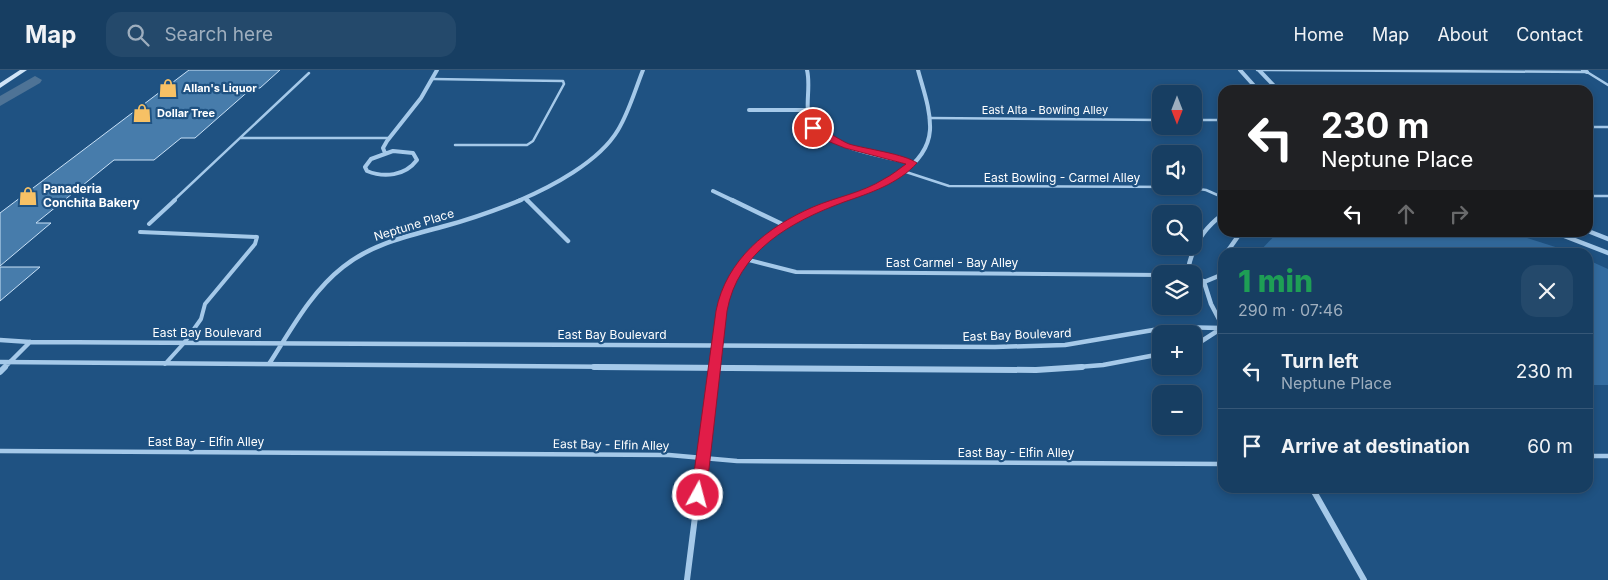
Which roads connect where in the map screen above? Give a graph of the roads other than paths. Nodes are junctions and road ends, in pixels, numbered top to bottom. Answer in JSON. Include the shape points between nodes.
{"nodes":[{"id":1,"x":24,"y":70,"type":"edge"},
{"id":2,"x":437,"y":70,"type":"edge"},
{"id":3,"x":643,"y":70,"type":"edge"},
{"id":4,"x":807,"y":70,"type":"edge"},
{"id":5,"x":918,"y":70,"type":"edge"},
{"id":6,"x":1240,"y":70,"type":"edge"},
{"id":7,"x":1258,"y":70,"type":"edge"},
{"id":8,"x":1585,"y":71,"type":"edge"},
{"id":9,"x":309,"y":73,"type":"dead end"},
{"id":10,"x":433,"y":79,"type":"junction"},
{"id":11,"x":1254,"y":85,"type":"edge"},
{"id":12,"x":1273,"y":85,"type":"edge"},
{"id":13,"x":1608,"y":85,"type":"edge"},
{"id":14,"x":0,"y":86,"type":"edge"},
{"id":15,"x":749,"y":110,"type":"dead end"},
{"id":16,"x":809,"y":110,"type":"junction"},
{"id":17,"x":929,"y":118,"type":"junction"},
{"id":18,"x":1152,"y":120,"type":"edge"},
{"id":19,"x":1202,"y":120,"type":"edge"},
{"id":20,"x":1218,"y":120,"type":"edge"},
{"id":21,"x":1593,"y":127,"type":"edge"},
{"id":22,"x":1608,"y":127,"type":"edge"},
{"id":23,"x":240,"y":138,"type":"junction"},
{"id":24,"x":389,"y":138,"type":"junction"},
{"id":25,"x":455,"y":145,"type":"dead end"},
{"id":26,"x":386,"y":153,"type":"junction"},
{"id":27,"x":913,"y":163,"type":"junction"},
{"id":28,"x":902,"y":171,"type":"junction"},
{"id":29,"x":714,"y":190,"type":"dead end"},
{"id":30,"x":1218,"y":195,"type":"edge"},
{"id":31,"x":1593,"y":196,"type":"edge"},
{"id":32,"x":1608,"y":196,"type":"edge"},
{"id":33,"x":526,"y":198,"type":"junction"},
{"id":34,"x":1218,"y":218,"type":"edge"},
{"id":35,"x":149,"y":224,"type":"dead end"},
{"id":36,"x":784,"y":225,"type":"junction"},
{"id":37,"x":140,"y":232,"type":"dead end"},
{"id":38,"x":1593,"y":233,"type":"edge"},
{"id":39,"x":1238,"y":237,"type":"edge"},
{"id":40,"x":1567,"y":237,"type":"edge"},
{"id":41,"x":1608,"y":239,"type":"edge"},
{"id":42,"x":568,"y":241,"type":"dead end"},
{"id":43,"x":1230,"y":248,"type":"edge"},
{"id":44,"x":1608,"y":253,"type":"edge"},
{"id":45,"x":745,"y":259,"type":"junction"},
{"id":46,"x":1189,"y":265,"type":"edge"},
{"id":47,"x":1152,"y":275,"type":"edge"},
{"id":48,"x":1218,"y":276,"type":"edge"},
{"id":49,"x":1204,"y":282,"type":"joint"},
{"id":50,"x":1218,"y":319,"type":"edge"},
{"id":51,"x":1218,"y":327,"type":"edge"},
{"id":52,"x":1218,"y":330,"type":"edge"},
{"id":53,"x":0,"y":340,"type":"edge"},
{"id":54,"x":1202,"y":341,"type":"edge"},
{"id":55,"x":30,"y":342,"type":"junction"},
{"id":56,"x":184,"y":343,"type":"junction"},
{"id":57,"x":283,"y":343,"type":"junction"},
{"id":58,"x":716,"y":345,"type":"junction"},
{"id":59,"x":1152,"y":356,"type":"edge"},
{"id":60,"x":0,"y":362,"type":"edge"},
{"id":61,"x":9,"y":363,"type":"junction"},
{"id":62,"x":165,"y":364,"type":"junction"},
{"id":63,"x":269,"y":364,"type":"junction"},
{"id":64,"x":714,"y":368,"type":"junction"},
{"id":65,"x":0,"y":372,"type":"edge"},
{"id":66,"x":0,"y":451,"type":"edge"},
{"id":67,"x":1593,"y":456,"type":"edge"},
{"id":68,"x":1608,"y":456,"type":"edge"},
{"id":69,"x":703,"y":458,"type":"junction"},
{"id":70,"x":1218,"y":464,"type":"edge"},
{"id":71,"x":1315,"y":493,"type":"edge"},
{"id":72,"x":687,"y":580,"type":"edge"},
{"id":73,"x":1364,"y":580,"type":"edge"}],
"edges":[{"from":1,"to":14,"type":"main road"},
{"from":2,"to":10,"type":"street"},
{"from":3,"to":33,"type":"street","name":"Neptune Place","via":[[619,129],[610,141],[568,175]]},
{"from":4,"to":16,"type":"street"},
{"from":5,"to":17,"type":"street"},
{"from":6,"to":11,"type":"street"},
{"from":7,"to":8,"type":"lane"},
{"from":7,"to":12,"type":"street"},
{"from":8,"to":13,"type":"lane"},
{"from":9,"to":23,"type":"lane"},
{"from":10,"to":24,"type":"street"},
{"from":10,"to":25,"type":"lane","via":[[564,81],[533,141],[527,145]]},
{"from":15,"to":16,"type":"street"},
{"from":16,"to":27,"type":"street","via":[[813,128],[833,140]]},
{"from":17,"to":18,"type":"lane","name":"East Alta - Bowling Alley"},
{"from":17,"to":27,"type":"street","via":[[928,139]]},
{"from":19,"to":20,"type":"lane"},
{"from":21,"to":22,"type":"lane"},
{"from":23,"to":24,"type":"lane"},
{"from":23,"to":35,"type":"lane"},
{"from":24,"to":26,"type":"street","via":[[383,148]]},
{"from":26,"to":26,"type":"street","via":[[370,159],[365,167],[367,171],[379,175],[397,173],[411,167],[417,160],[408,152]]},
{"from":27,"to":28,"type":"street"},
{"from":28,"to":30,"type":"lane","name":"East Bowling - Carmel Alley","via":[[949,186],[1185,187]]},
{"from":28,"to":36,"type":"street","via":[[872,189]]},
{"from":29,"to":36,"type":"street"},
{"from":31,"to":32,"type":"lane"},
{"from":33,"to":42,"type":"street"},
{"from":33,"to":57,"type":"street","name":"Neptune Place","via":[[480,216],[393,240],[357,256],[325,282]]},
{"from":34,"to":46,"type":"street","via":[[1198,240]]},
{"from":36,"to":45,"type":"street","via":[[758,244]]},
{"from":37,"to":56,"type":"lane","via":[[257,237],[255,244],[205,304],[201,319]]},
{"from":38,"to":41,"type":"street"},
{"from":39,"to":43,"type":"street"},
{"from":40,"to":44,"type":"street"},
{"from":45,"to":47,"type":"lane","name":"East Carmel - Bay Alley","via":[[796,272]]},
{"from":45,"to":58,"type":"street","via":[[724,297]]},
{"from":48,"to":49,"type":"street"},
{"from":49,"to":50,"type":"street"},
{"from":51,"to":58,"type":"street","name":"East Bay Boulevard","via":[[1171,327],[1094,341],[1038,346]]},
{"from":52,"to":54,"type":"street"},
{"from":53,"to":55,"type":"street","name":"East Bay Boulevard"},
{"from":55,"to":56,"type":"street","name":"East Bay Boulevard"},
{"from":55,"to":61,"type":"street"},
{"from":56,"to":57,"type":"street","name":"East Bay Boulevard"},
{"from":56,"to":62,"type":"lane"},
{"from":57,"to":58,"type":"street","name":"East Bay Boulevard"},
{"from":57,"to":63,"type":"street","name":"Neptune Place"},
{"from":58,"to":64,"type":"street"},
{"from":59,"to":64,"type":"street","via":[[1103,365],[1036,370]]},
{"from":60,"to":61,"type":"street"},
{"from":61,"to":62,"type":"street"},
{"from":61,"to":65,"type":"street"},
{"from":62,"to":63,"type":"street"},
{"from":63,"to":64,"type":"street"},
{"from":64,"to":69,"type":"street"},
{"from":66,"to":69,"type":"lane","name":"East Bay - Elfin Alley","via":[[668,455]]},
{"from":67,"to":68,"type":"lane"},
{"from":69,"to":70,"type":"lane","name":"East Bay - Elfin Alley","via":[[737,461]]},
{"from":69,"to":72,"type":"street"},
{"from":71,"to":73,"type":"street"}]}
